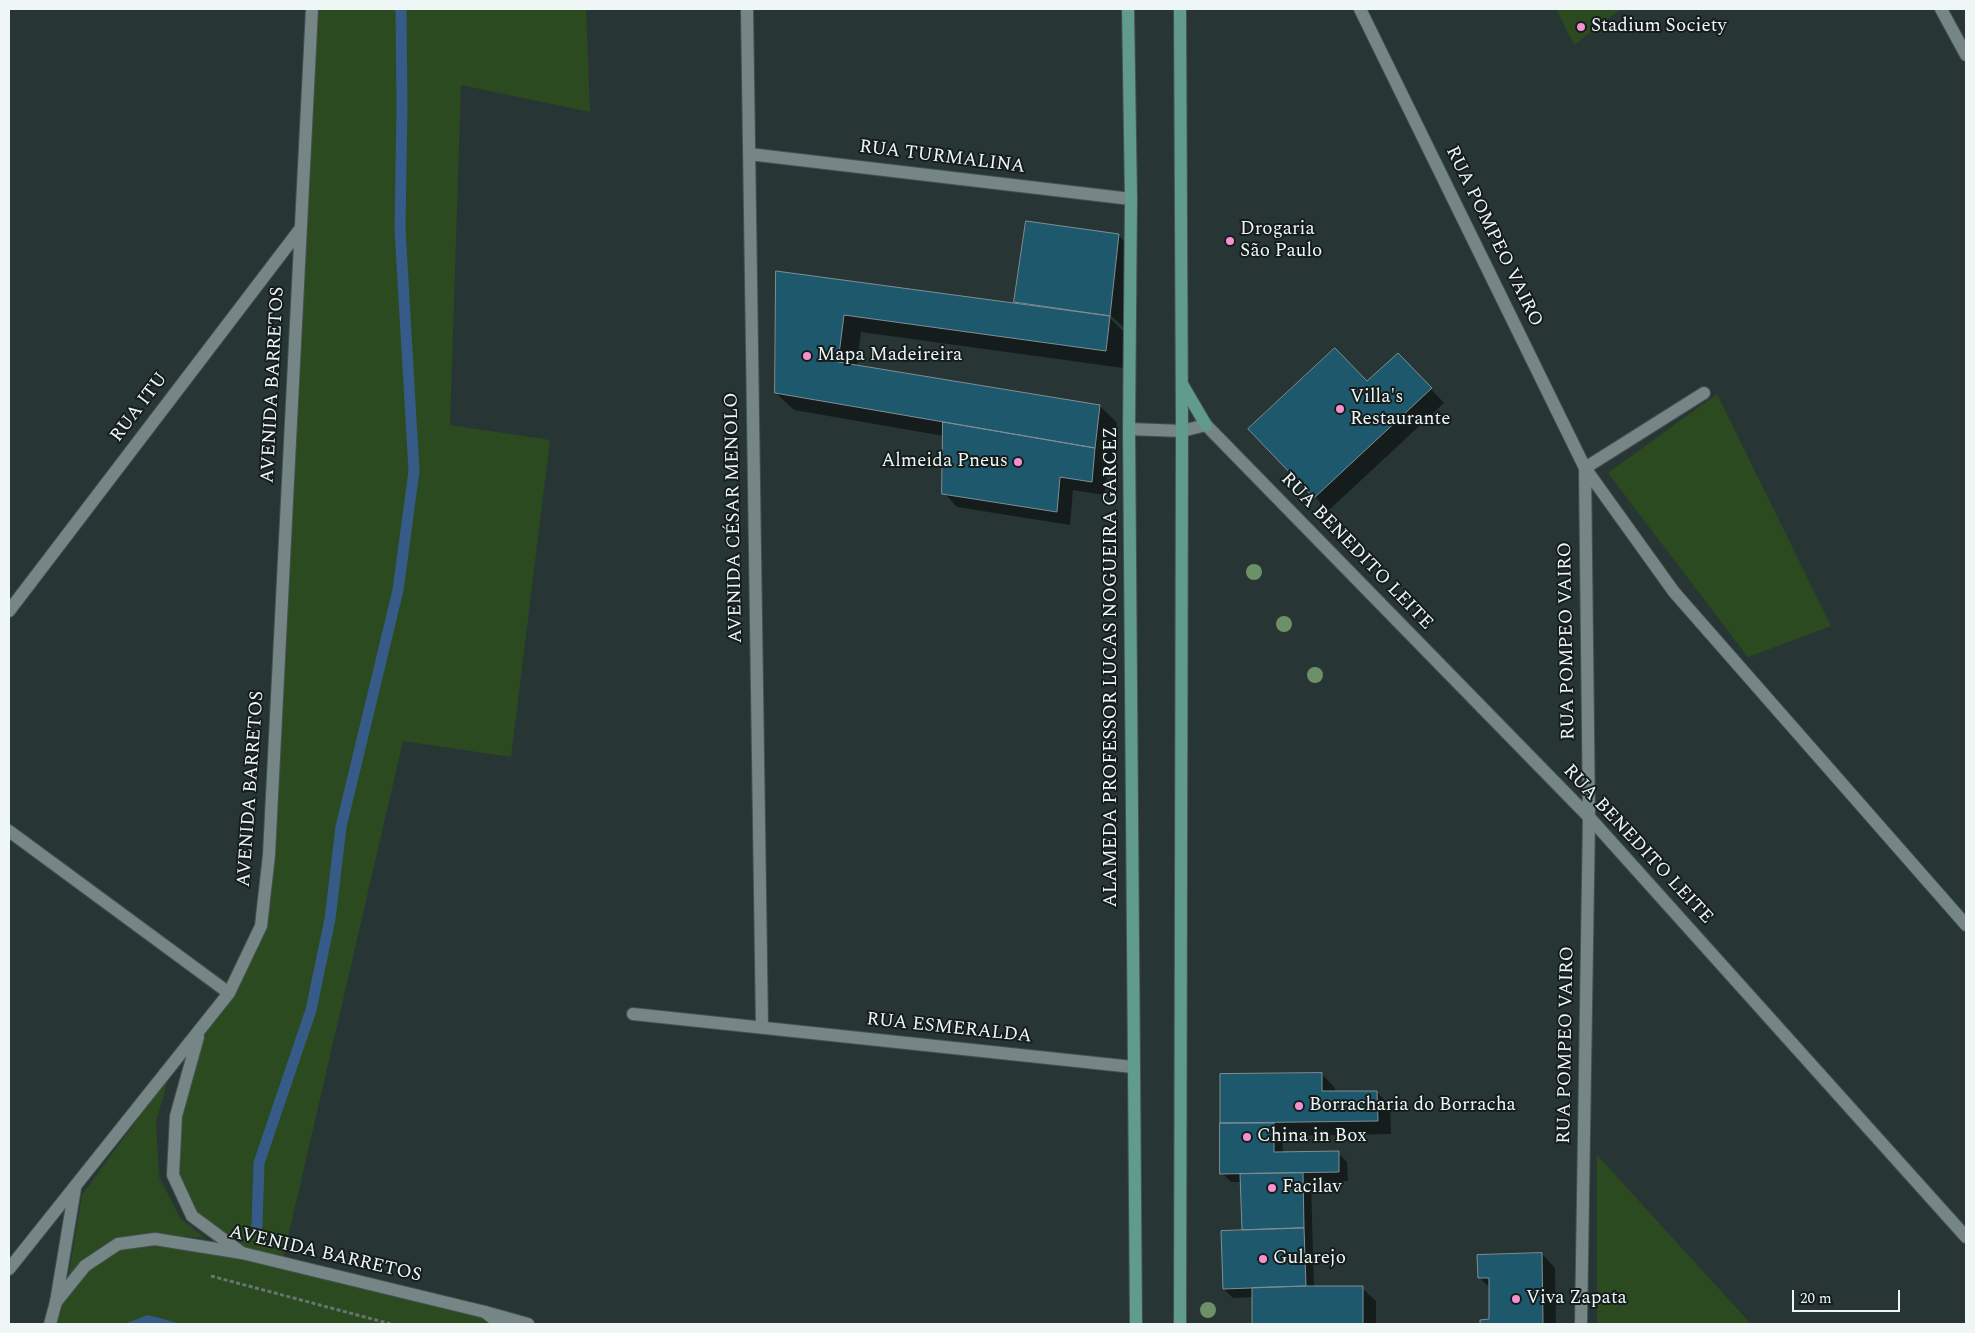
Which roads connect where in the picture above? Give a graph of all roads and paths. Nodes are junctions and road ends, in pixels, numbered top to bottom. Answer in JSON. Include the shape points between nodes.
{"nodes":[{"id":1,"x":312,"y":9,"type":"edge"},
{"id":2,"x":747,"y":9,"type":"edge"},
{"id":3,"x":1128,"y":9,"type":"edge"},
{"id":4,"x":1180,"y":9,"type":"edge"},
{"id":5,"x":1360,"y":9,"type":"edge"},
{"id":6,"x":1941,"y":9,"type":"edge"},
{"id":7,"x":1966,"y":55,"type":"edge"},
{"id":8,"x":749,"y":154,"type":"junction"},
{"id":9,"x":1131,"y":199,"type":"junction"},
{"id":10,"x":301,"y":228,"type":"junction"},
{"id":11,"x":1182,"y":383,"type":"junction"},
{"id":12,"x":1704,"y":393,"type":"dead end"},
{"id":13,"x":1206,"y":425,"type":"junction"},
{"id":14,"x":1129,"y":429,"type":"junction"},
{"id":15,"x":1182,"y":431,"type":"junction"},
{"id":16,"x":1584,"y":468,"type":"junction"},
{"id":17,"x":9,"y":611,"type":"edge"},
{"id":18,"x":1589,"y":817,"type":"junction"},
{"id":19,"x":9,"y":831,"type":"edge"},
{"id":20,"x":1966,"y":925,"type":"edge"},
{"id":21,"x":229,"y":993,"type":"junction"},
{"id":22,"x":633,"y":1014,"type":"dead end"},
{"id":23,"x":762,"y":1027,"type":"junction"},
{"id":24,"x":199,"y":1031,"type":"junction"},
{"id":25,"x":1133,"y":1067,"type":"junction"},
{"id":26,"x":75,"y":1188,"type":"junction"},
{"id":27,"x":1966,"y":1237,"type":"edge"},
{"id":28,"x":242,"y":1253,"type":"junction"},
{"id":29,"x":9,"y":1269,"type":"edge"},
{"id":30,"x":208,"y":1275,"type":"dead end"},
{"id":31,"x":56,"y":1302,"type":"junction"},
{"id":32,"x":485,"y":1312,"type":"junction"},
{"id":33,"x":50,"y":1324,"type":"edge"},
{"id":34,"x":391,"y":1324,"type":"edge"},
{"id":35,"x":500,"y":1324,"type":"edge"},
{"id":36,"x":528,"y":1324,"type":"edge"},
{"id":37,"x":1136,"y":1324,"type":"edge"},
{"id":38,"x":1180,"y":1324,"type":"edge"},
{"id":39,"x":1581,"y":1324,"type":"edge"}],
"edges":[{"from":1,"to":10,"type":"street","name":"AVENIDA BARRETOS"},
{"from":2,"to":8,"type":"street","name":"AVENIDA CÉSAR MENOLO"},
{"from":3,"to":9,"type":"main road","name":"ALAMEDA PROFESSOR LUCAS NOGUEIRA GARCEZ"},
{"from":4,"to":11,"type":"main road"},
{"from":5,"to":16,"type":"street","name":"RUA POMPEO VAIRO"},
{"from":6,"to":7,"type":"street"},
{"from":8,"to":9,"type":"street","name":"RUA TURMALINA"},
{"from":8,"to":23,"type":"street","name":"AVENIDA CÉSAR MENOLO"},
{"from":9,"to":14,"type":"main road","name":"ALAMEDA PROFESSOR LUCAS NOGUEIRA GARCEZ"},
{"from":10,"to":17,"type":"street","name":"RUA ITU"},
{"from":10,"to":21,"type":"street","name":"AVENIDA BARRETOS","via":[[269,855],[261,926]]},
{"from":11,"to":13,"type":"main road"},
{"from":11,"to":15,"type":"main road"},
{"from":12,"to":16,"type":"street"},
{"from":13,"to":15,"type":"street"},
{"from":13,"to":18,"type":"street","name":"RUA BENEDITO LEITE"},
{"from":14,"to":15,"type":"street"},
{"from":14,"to":25,"type":"main road","name":"ALAMEDA PROFESSOR LUCAS NOGUEIRA GARCEZ"},
{"from":15,"to":38,"type":"main road"},
{"from":16,"to":18,"type":"street","name":"RUA POMPEO VAIRO"},
{"from":16,"to":20,"type":"street","via":[[1674,592]]},
{"from":18,"to":27,"type":"street","name":"RUA BENEDITO LEITE"},
{"from":18,"to":39,"type":"street","name":"RUA POMPEO VAIRO"},
{"from":19,"to":21,"type":"street"},
{"from":21,"to":24,"type":"street","name":"AVENIDA BARRETOS"},
{"from":22,"to":23,"type":"street","name":"RUA ESMERALDA"},
{"from":23,"to":25,"type":"street","name":"RUA ESMERALDA"},
{"from":24,"to":26,"type":"street","name":"AVENIDA BARRETOS"},
{"from":24,"to":28,"type":"street","via":[[176,1116],[173,1175],[192,1216]]},
{"from":25,"to":37,"type":"main road","name":"ALAMEDA PROFESSOR LUCAS NOGUEIRA GARCEZ"},
{"from":26,"to":29,"type":"street","name":"AVENIDA BARRETOS"},
{"from":26,"to":31,"type":"street"},
{"from":28,"to":31,"type":"street","name":"AVENIDA BARRETOS","via":[[154,1239],[118,1244],[85,1266]]},
{"from":28,"to":32,"type":"street","name":"AVENIDA BARRETOS"},
{"from":30,"to":34,"type":"path"},
{"from":31,"to":33,"type":"street"},
{"from":32,"to":35,"type":"street"},
{"from":32,"to":36,"type":"street","name":"AVENIDA BARRETOS"}]}
